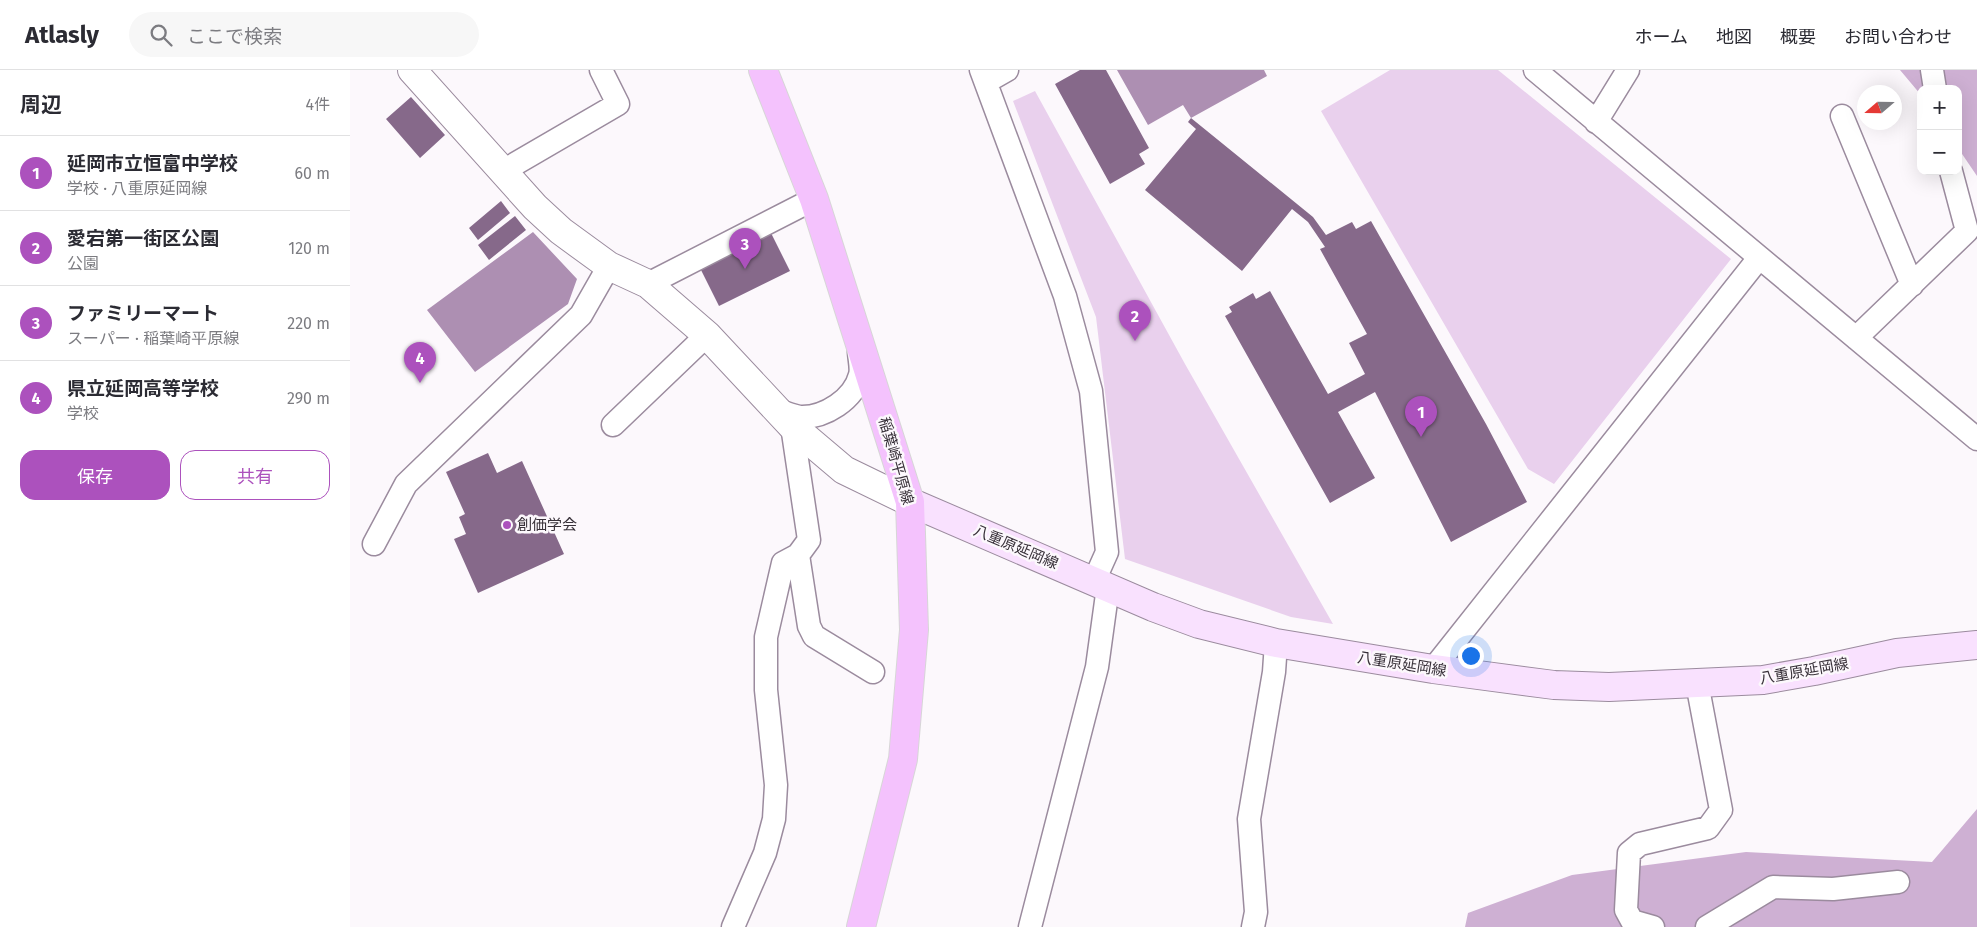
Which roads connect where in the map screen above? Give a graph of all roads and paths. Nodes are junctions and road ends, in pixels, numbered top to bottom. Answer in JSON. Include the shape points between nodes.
{"nodes":[{"id":1,"x":412,"y":70,"type":"edge"},
{"id":2,"x":601,"y":70,"type":"edge"},
{"id":3,"x":763,"y":70,"type":"edge"},
{"id":4,"x":1008,"y":70,"type":"edge"},
{"id":5,"x":1535,"y":70,"type":"edge"},
{"id":6,"x":1628,"y":70,"type":"edge"},
{"id":7,"x":1932,"y":70,"type":"edge"},
{"id":8,"x":983,"y":76,"type":"edge"},
{"id":9,"x":1934,"y":85,"type":"edge"},
{"id":10,"x":1842,"y":116,"type":"dead end"},
{"id":11,"x":1596,"y":122,"type":"junction"},
{"id":12,"x":502,"y":171,"type":"junction"},
{"id":13,"x":1952,"y":175,"type":"edge"},
{"id":14,"x":814,"y":199,"type":"junction"},
{"id":15,"x":1759,"y":258,"type":"junction"},
{"id":16,"x":609,"y":266,"type":"junction"},
{"id":17,"x":648,"y":284,"type":"junction"},
{"id":18,"x":1912,"y":285,"type":"junction"},
{"id":19,"x":858,"y":334,"type":"junction"},
{"id":20,"x":707,"y":335,"type":"junction"},
{"id":21,"x":1856,"y":338,"type":"junction"},
{"id":22,"x":785,"y":418,"type":"junction"},
{"id":23,"x":613,"y":426,"type":"dead end"},
{"id":24,"x":1977,"y":439,"type":"edge"},
{"id":25,"x":910,"y":502,"type":"junction"},
{"id":26,"x":374,"y":544,"type":"dead end"},
{"id":27,"x":798,"y":555,"type":"junction"},
{"id":28,"x":1101,"y":584,"type":"junction"},
{"id":29,"x":1276,"y":643,"type":"junction"},
{"id":30,"x":1977,"y":644,"type":"edge"},
{"id":31,"x":1433,"y":669,"type":"junction"},
{"id":32,"x":873,"y":672,"type":"dead end"},
{"id":33,"x":1697,"y":683,"type":"junction"},
{"id":34,"x":1898,"y":882,"type":"dead end"},
{"id":35,"x":733,"y":927,"type":"edge"},
{"id":36,"x":861,"y":927,"type":"edge"},
{"id":37,"x":1030,"y":927,"type":"edge"},
{"id":38,"x":1253,"y":927,"type":"edge"},
{"id":39,"x":1653,"y":927,"type":"edge"},
{"id":40,"x":1707,"y":927,"type":"edge"}],
"edges":[{"from":1,"to":12,"type":"street"},
{"from":2,"to":12,"type":"street","via":[[618,104]]},
{"from":3,"to":14,"type":"main road","name":"稲葉崎平原線"},
{"from":4,"to":8,"type":"street"},
{"from":5,"to":11,"type":"street"},
{"from":6,"to":11,"type":"street"},
{"from":7,"to":9,"type":"street"},
{"from":8,"to":28,"type":"street","via":[[1065,296],[1091,391],[1106,552]]},
{"from":10,"to":18,"type":"street"},
{"from":11,"to":15,"type":"street"},
{"from":12,"to":16,"type":"street","via":[[561,231]]},
{"from":13,"to":18,"type":"street","via":[[1967,232]]},
{"from":14,"to":17,"type":"street"},
{"from":14,"to":19,"type":"main road","name":"稲葉崎平原線"},
{"from":15,"to":21,"type":"street"},
{"from":15,"to":31,"type":"street"},
{"from":16,"to":17,"type":"street"},
{"from":16,"to":26,"type":"street","via":[[581,315],[406,484]]},
{"from":17,"to":20,"type":"street"},
{"from":18,"to":21,"type":"street"},
{"from":19,"to":22,"type":"street","via":[[860,373],[856,385],[842,403],[818,416]]},
{"from":19,"to":25,"type":"main road","name":"稲葉崎平原線"},
{"from":20,"to":22,"type":"street"},
{"from":20,"to":23,"type":"street"},
{"from":21,"to":24,"type":"street"},
{"from":22,"to":25,"type":"street","via":[[844,470]]},
{"from":22,"to":27,"type":"street","via":[[809,540]]},
{"from":25,"to":28,"type":"main road","name":"八重原延岡線"},
{"from":25,"to":36,"type":"main road","name":"稲葉崎平原線","via":[[914,630],[902,759]]},
{"from":27,"to":32,"type":"street","via":[[809,626],[814,636]]},
{"from":27,"to":35,"type":"street","via":[[783,563],[766,637],[766,690],[776,785],[774,819],[765,853]]},
{"from":28,"to":29,"type":"main road","name":"八重原延岡線","via":[[1200,624]]},
{"from":28,"to":37,"type":"street","via":[[1097,666]]},
{"from":29,"to":31,"type":"main road","name":"八重原延岡線"},
{"from":29,"to":38,"type":"street","via":[[1249,819],[1256,912]]},
{"from":30,"to":33,"type":"main road","name":"八重原延岡線","via":[[1897,653],[1763,680]]},
{"from":31,"to":33,"type":"main road","name":"八重原延岡線","via":[[1554,685],[1609,687]]},
{"from":33,"to":39,"type":"street","via":[[1721,810],[1708,828],[1640,844],[1629,853],[1626,910],[1632,921]]},
{"from":34,"to":40,"type":"street","via":[[1833,890],[1773,888]]}]}
